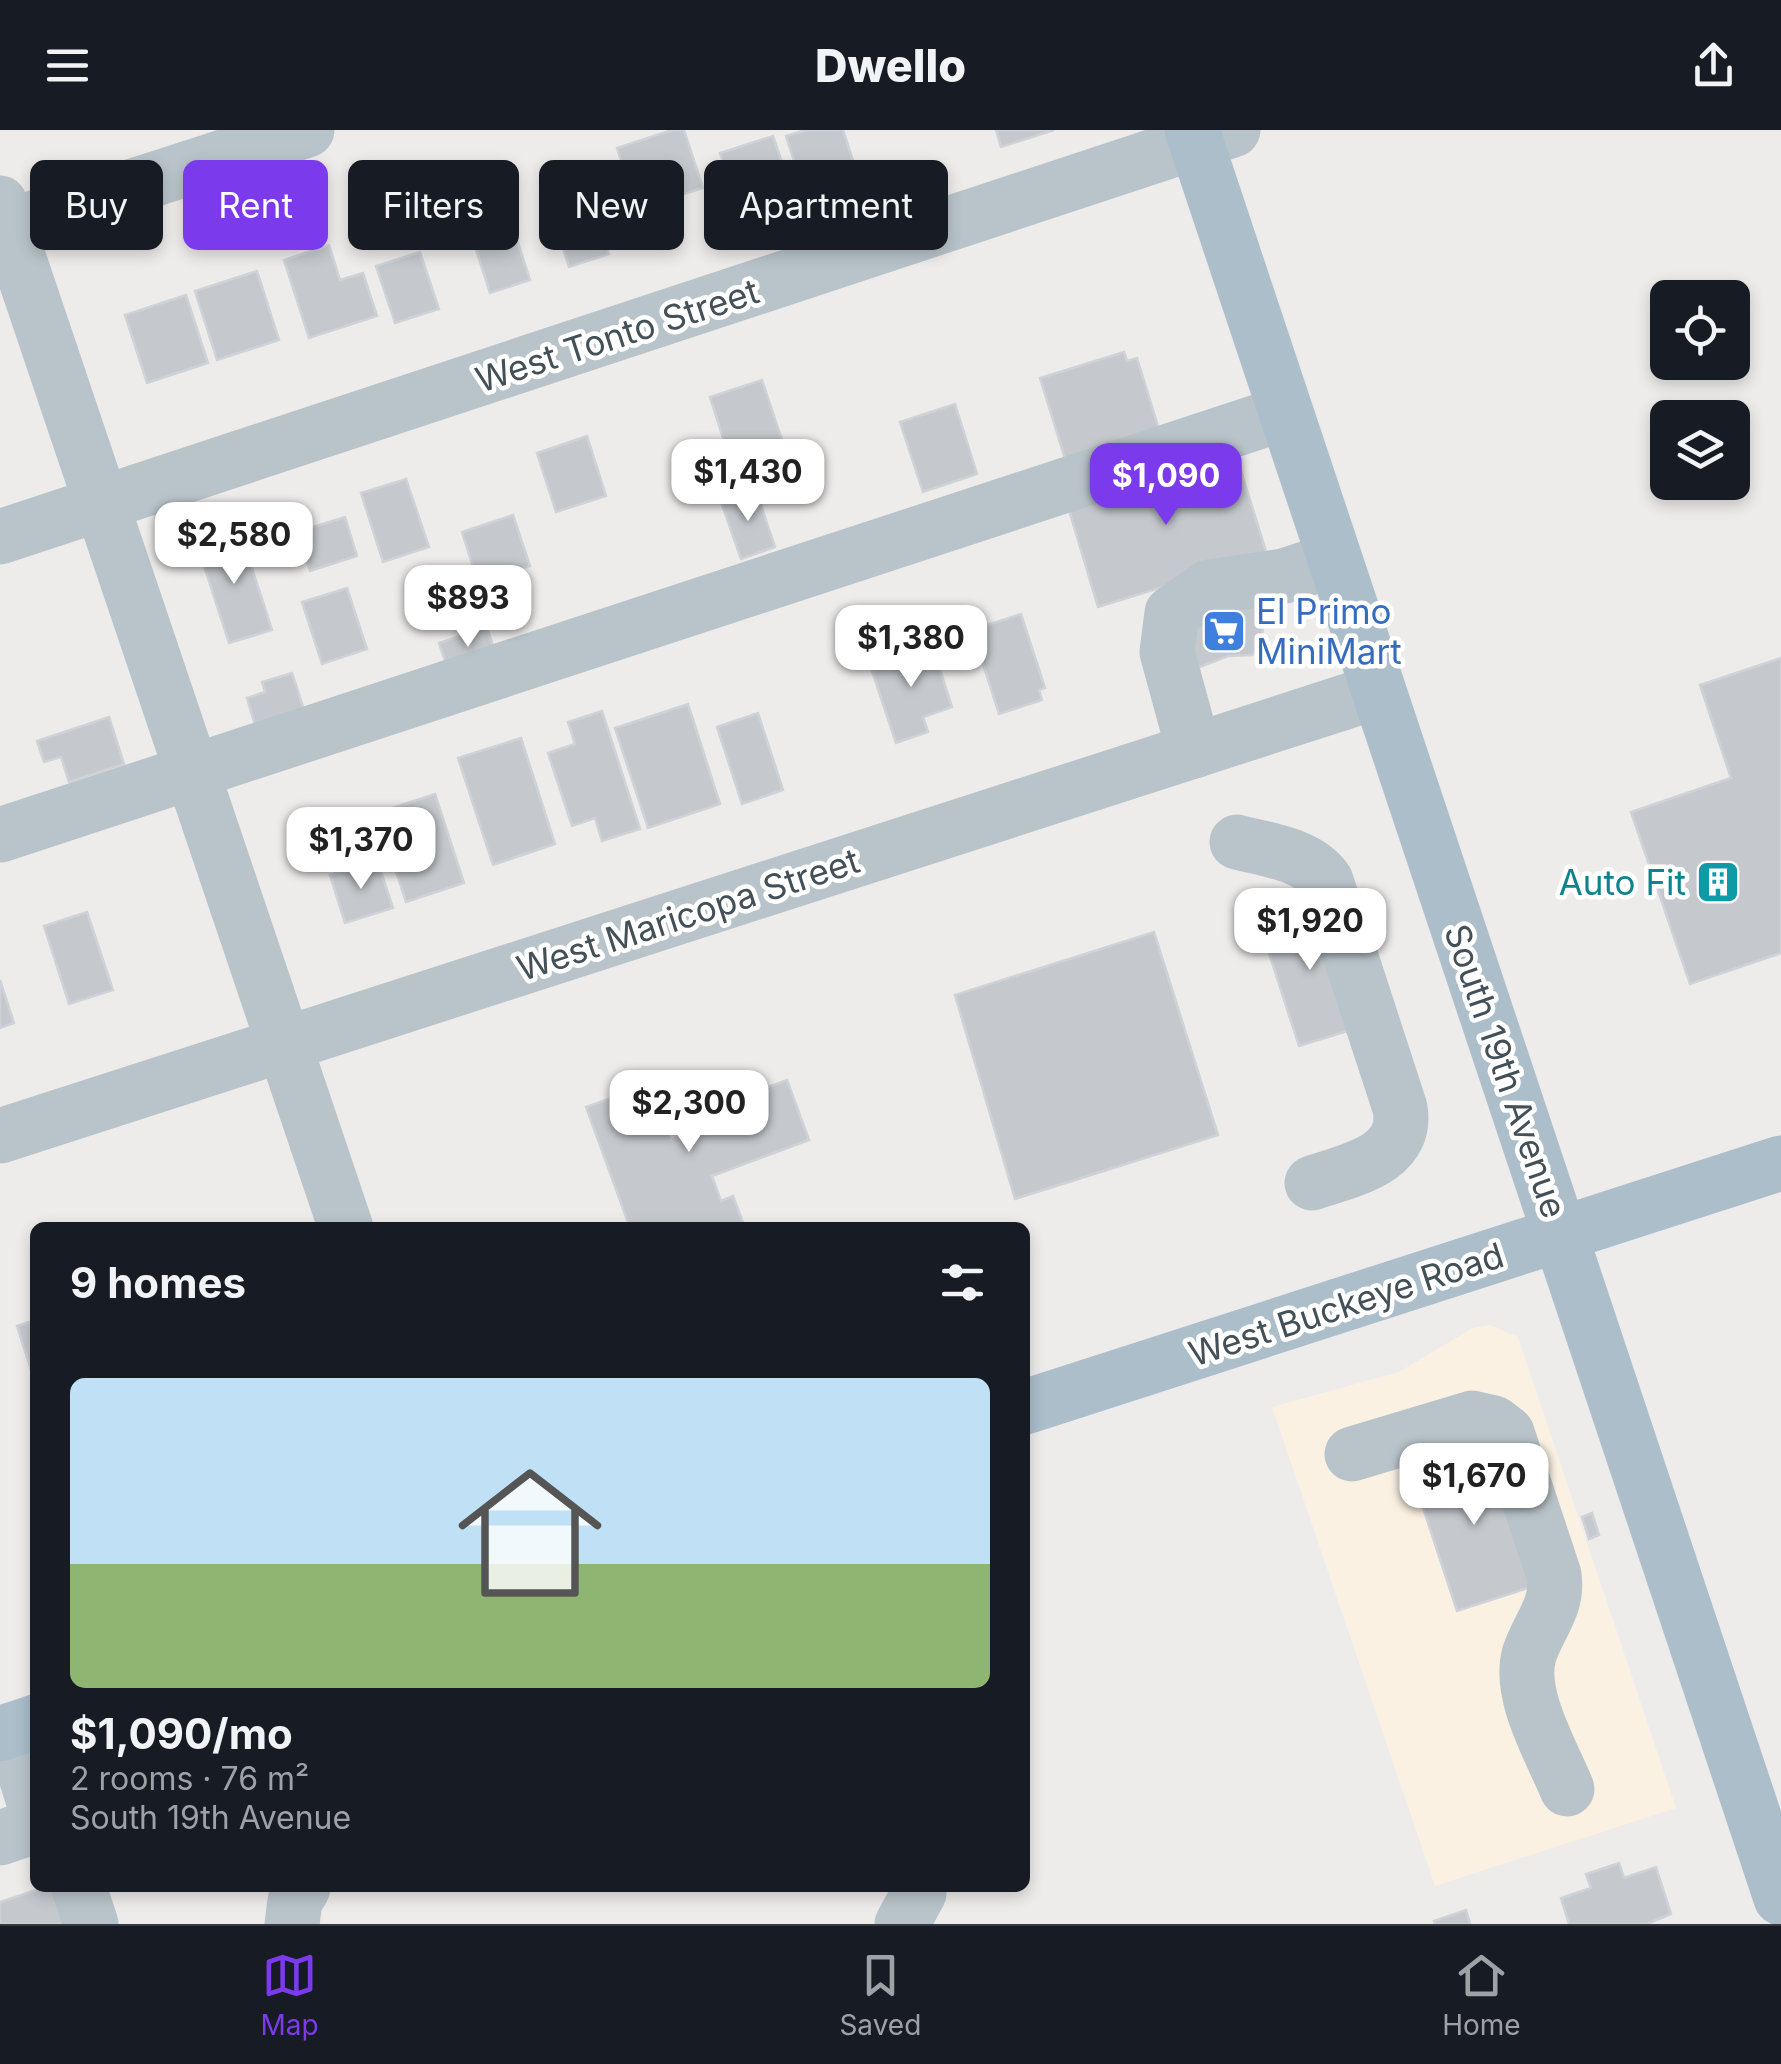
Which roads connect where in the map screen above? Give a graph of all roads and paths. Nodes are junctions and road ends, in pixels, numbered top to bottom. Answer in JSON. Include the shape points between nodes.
{"nodes":[{"id":1,"x":307,"y":130,"type":"edge"},
{"id":2,"x":1207,"y":134,"type":"edge"},
{"id":3,"x":3,"y":220,"type":"edge"},
{"id":4,"x":1285,"y":413,"type":"junction"},
{"id":5,"x":102,"y":505,"type":"junction"},
{"id":6,"x":0,"y":537,"type":"edge"},
{"id":7,"x":1333,"y":560,"type":"junction"},
{"id":8,"x":1376,"y":692,"type":"junction"},
{"id":9,"x":1194,"y":751,"type":"junction"},
{"id":10,"x":192,"y":773,"type":"junction"},
{"id":11,"x":0,"y":835,"type":"edge"},
{"id":12,"x":1237,"y":842,"type":"dead end"},
{"id":13,"x":284,"y":1046,"type":"junction"},
{"id":14,"x":0,"y":1136,"type":"edge"},
{"id":15,"x":1781,"y":1164,"type":"edge"},
{"id":16,"x":1312,"y":1184,"type":"dead end"},
{"id":17,"x":344,"y":1222,"type":"edge"},
{"id":18,"x":1561,"y":1234,"type":"junction"},
{"id":19,"x":1030,"y":1405,"type":"edge"},
{"id":20,"x":1352,"y":1454,"type":"dead end"},
{"id":21,"x":16,"y":1729,"type":"edge"},
{"id":22,"x":30,"y":1785,"type":"edge"},
{"id":23,"x":1567,"y":1790,"type":"dead end"},
{"id":24,"x":30,"y":1828,"type":"edge"},
{"id":25,"x":0,"y":1838,"type":"edge"},
{"id":26,"x":80,"y":1892,"type":"edge"},
{"id":27,"x":300,"y":1892,"type":"edge"},
{"id":28,"x":919,"y":1892,"type":"edge"},
{"id":29,"x":1781,"y":1898,"type":"edge"},
{"id":30,"x":91,"y":1924,"type":"edge"},
{"id":31,"x":292,"y":1924,"type":"edge"},
{"id":32,"x":902,"y":1924,"type":"edge"}],
"edges":[{"from":1,"to":3,"type":"street"},
{"from":2,"to":4,"type":"main road","name":"South 19th Avenue"},
{"from":2,"to":5,"type":"street","name":"West Tonto Street"},
{"from":3,"to":5,"type":"street"},
{"from":4,"to":7,"type":"main road","name":"South 19th Avenue"},
{"from":4,"to":10,"type":"street"},
{"from":5,"to":6,"type":"street","name":"West Tonto Street"},
{"from":5,"to":10,"type":"street"},
{"from":7,"to":8,"type":"main road","name":"South 19th Avenue"},
{"from":7,"to":9,"type":"street","via":[[1284,576],[1209,586],[1172,613],[1167,652]]},
{"from":8,"to":9,"type":"street","name":"West Maricopa Street"},
{"from":8,"to":18,"type":"main road","name":"South 19th Avenue"},
{"from":9,"to":13,"type":"street","name":"West Maricopa Street"},
{"from":10,"to":11,"type":"street"},
{"from":10,"to":13,"type":"street"},
{"from":12,"to":16,"type":"street","via":[[1297,859],[1318,869],[1326,882],[1400,1108],[1397,1143],[1366,1164]]},
{"from":13,"to":14,"type":"street","name":"West Maricopa Street"},
{"from":13,"to":17,"type":"street"},
{"from":15,"to":18,"type":"main road","name":"West Buckeye Road"},
{"from":18,"to":19,"type":"main road","name":"West Buckeye Road"},
{"from":18,"to":29,"type":"main road","name":"South 19th Avenue"},
{"from":20,"to":23,"type":"street","via":[[1472,1418],[1507,1434],[1554,1575],[1557,1594],[1526,1678]]},
{"from":21,"to":22,"type":"street"},
{"from":24,"to":25,"type":"street"},
{"from":26,"to":30,"type":"street"},
{"from":27,"to":31,"type":"street"},
{"from":28,"to":32,"type":"street"}]}
